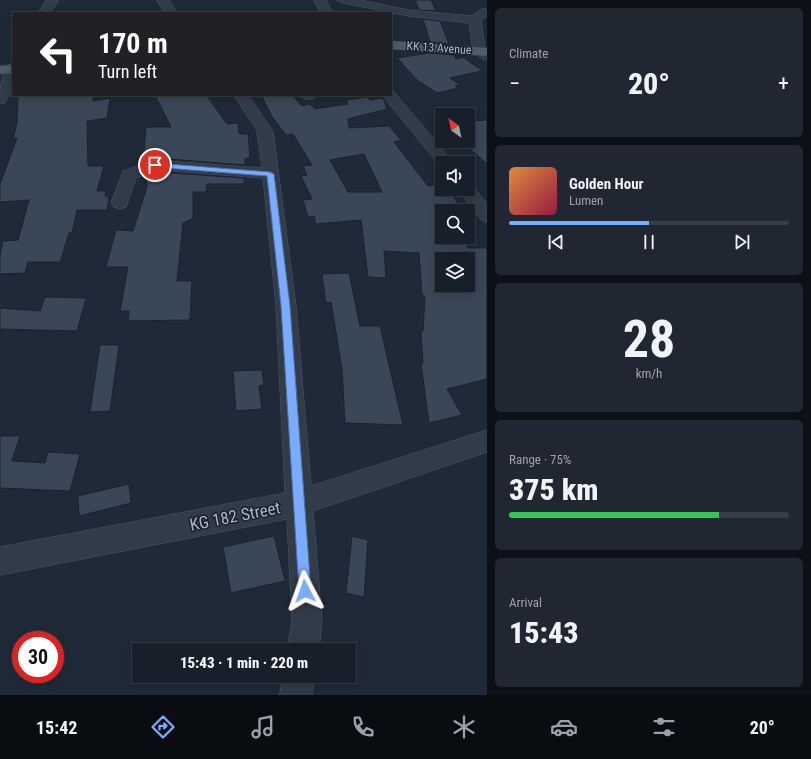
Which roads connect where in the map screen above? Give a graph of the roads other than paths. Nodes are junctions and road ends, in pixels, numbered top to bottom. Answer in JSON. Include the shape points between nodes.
{"nodes":[{"id":1,"x":53,"y":0,"type":"edge"},
{"id":2,"x":163,"y":0,"type":"edge"},
{"id":3,"x":320,"y":0,"type":"edge"},
{"id":4,"x":343,"y":0,"type":"edge"},
{"id":5,"x":487,"y":11,"type":"edge"},
{"id":6,"x":45,"y":12,"type":"edge"},
{"id":7,"x":170,"y":12,"type":"edge"},
{"id":8,"x":326,"y":12,"type":"edge"},
{"id":9,"x":475,"y":20,"type":"junction"},
{"id":10,"x":392,"y":45,"type":"edge"},
{"id":11,"x":484,"y":53,"type":"edge"},
{"id":12,"x":12,"y":69,"type":"edge"},
{"id":13,"x":0,"y":70,"type":"edge"},
{"id":14,"x":12,"y":71,"type":"edge"},
{"id":15,"x":242,"y":96,"type":"edge"},
{"id":16,"x":390,"y":96,"type":"edge"},
{"id":17,"x":0,"y":100,"type":"edge"},
{"id":18,"x":440,"y":156,"type":"edge"},
{"id":19,"x":270,"y":174,"type":"junction"},
{"id":20,"x":471,"y":196,"type":"edge"},
{"id":21,"x":120,"y":204,"type":"dead end"},
{"id":22,"x":487,"y":216,"type":"edge"},
{"id":23,"x":487,"y":441,"type":"edge"},
{"id":24,"x":299,"y":503,"type":"junction"},
{"id":25,"x":0,"y":561,"type":"edge"},
{"id":26,"x":304,"y":643,"type":"edge"},
{"id":27,"x":298,"y":683,"type":"edge"},
{"id":28,"x":296,"y":695,"type":"edge"}],
"edges":[{"from":1,"to":6,"type":"street"},
{"from":2,"to":7,"type":"street"},
{"from":3,"to":8,"type":"street"},
{"from":4,"to":9,"type":"street","via":[[408,13]]},
{"from":5,"to":9,"type":"street"},
{"from":9,"to":11,"type":"street"},
{"from":10,"to":11,"type":"main road","name":"KK 13 Avenue"},
{"from":12,"to":13,"type":"main road"},
{"from":14,"to":17,"type":"street"},
{"from":15,"to":19,"type":"street","via":[[265,131]]},
{"from":16,"to":18,"type":"street"},
{"from":19,"to":21,"type":"street","via":[[155,165],[129,175]]},
{"from":19,"to":24,"type":"street","via":[[286,306]]},
{"from":20,"to":22,"type":"street"},
{"from":23,"to":24,"type":"street","name":"KG 182 Street"},
{"from":24,"to":25,"type":"street","name":"KG 182 Street"},
{"from":24,"to":26,"type":"street","via":[[307,621]]},
{"from":27,"to":28,"type":"street"}]}
